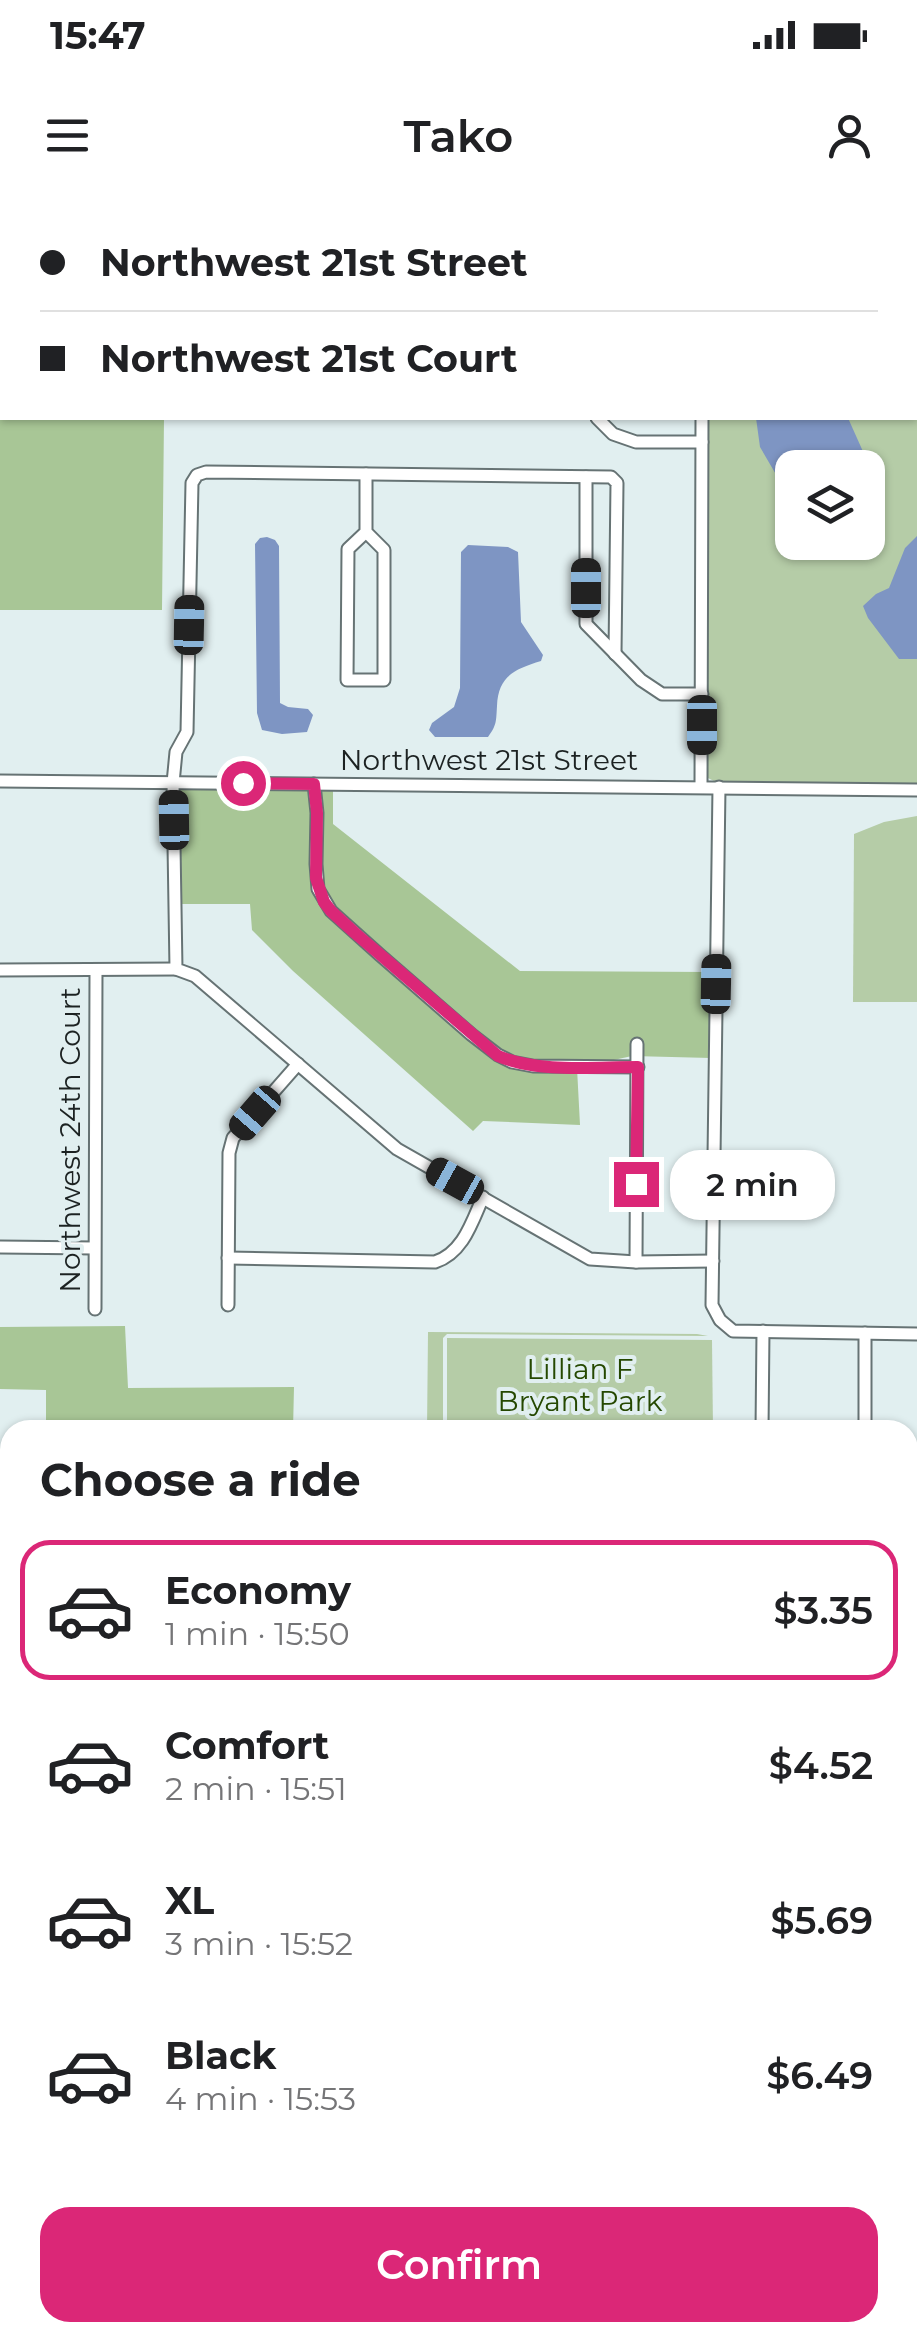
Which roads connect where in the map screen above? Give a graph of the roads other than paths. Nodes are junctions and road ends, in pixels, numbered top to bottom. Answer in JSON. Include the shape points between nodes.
{"nodes":[{"id":1,"x":599,"y":420,"type":"edge"},
{"id":2,"x":702,"y":420,"type":"edge"},
{"id":3,"x":702,"y":442,"type":"junction"},
{"id":4,"x":366,"y":474,"type":"junction"},
{"id":5,"x":586,"y":477,"type":"junction"},
{"id":6,"x":366,"y":532,"type":"junction"},
{"id":7,"x":615,"y":654,"type":"junction"},
{"id":8,"x":702,"y":694,"type":"junction"},
{"id":9,"x":0,"y":780,"type":"edge"},
{"id":10,"x":173,"y":783,"type":"junction"},
{"id":11,"x":314,"y":784,"type":"junction"},
{"id":12,"x":702,"y":787,"type":"junction"},
{"id":13,"x":718,"y":787,"type":"junction"},
{"id":14,"x":917,"y":790,"type":"edge"},
{"id":15,"x":176,"y":969,"type":"junction"},
{"id":16,"x":0,"y":970,"type":"edge"},
{"id":17,"x":96,"y":971,"type":"junction"},
{"id":18,"x":638,"y":1044,"type":"dead end"},
{"id":19,"x":298,"y":1064,"type":"junction"},
{"id":20,"x":638,"y":1067,"type":"junction"},
{"id":21,"x":483,"y":1197,"type":"junction"},
{"id":22,"x":0,"y":1247,"type":"edge"},
{"id":23,"x":94,"y":1248,"type":"junction"},
{"id":24,"x":228,"y":1258,"type":"junction"},
{"id":25,"x":712,"y":1261,"type":"junction"},
{"id":26,"x":636,"y":1262,"type":"junction"},
{"id":27,"x":228,"y":1305,"type":"dead end"},
{"id":28,"x":95,"y":1310,"type":"dead end"},
{"id":29,"x":763,"y":1331,"type":"junction"},
{"id":30,"x":865,"y":1333,"type":"junction"},
{"id":31,"x":917,"y":1334,"type":"edge"},
{"id":32,"x":762,"y":1420,"type":"edge"},
{"id":33,"x":865,"y":1420,"type":"edge"}],
"edges":[{"from":1,"to":3,"type":"street","via":[[636,442]]},
{"from":2,"to":3,"type":"street"},
{"from":3,"to":8,"type":"street"},
{"from":4,"to":5,"type":"street"},
{"from":4,"to":6,"type":"street"},
{"from":4,"to":10,"type":"street","via":[[206,472],[192,483],[187,732],[176,752]]},
{"from":5,"to":7,"type":"street","via":[[586,624]]},
{"from":5,"to":7,"type":"street","via":[[617,483]]},
{"from":6,"to":6,"type":"street","via":[[348,549],[347,680],[384,680],[384,550]]},
{"from":7,"to":8,"type":"street","via":[[662,694]]},
{"from":8,"to":12,"type":"street"},
{"from":9,"to":10,"type":"street","name":"Northwest 21st Street"},
{"from":10,"to":11,"type":"street","name":"Northwest 21st Street"},
{"from":10,"to":15,"type":"street"},
{"from":11,"to":12,"type":"street","name":"Northwest 21st Street"},
{"from":11,"to":20,"type":"street","via":[[318,889],[331,911],[368,944],[498,1056],[533,1066]]},
{"from":12,"to":13,"type":"street","name":"Northwest 21st Street"},
{"from":13,"to":14,"type":"street","name":"Northwest 21st Street"},
{"from":13,"to":25,"type":"street"},
{"from":15,"to":17,"type":"street"},
{"from":15,"to":19,"type":"street","via":[[195,976]]},
{"from":16,"to":17,"type":"street"},
{"from":17,"to":23,"type":"street","name":"Northwest 24th Court"},
{"from":18,"to":20,"type":"street"},
{"from":19,"to":21,"type":"street","via":[[398,1149]]},
{"from":19,"to":24,"type":"street","via":[[234,1138]]},
{"from":20,"to":26,"type":"street"},
{"from":21,"to":24,"type":"street","via":[[467,1234],[449,1258],[435,1262]]},
{"from":21,"to":26,"type":"street","via":[[590,1258]]},
{"from":22,"to":23,"type":"street"},
{"from":23,"to":28,"type":"street","name":"Northwest 24th Court"},
{"from":24,"to":27,"type":"street"},
{"from":25,"to":26,"type":"street"},
{"from":25,"to":29,"type":"street","via":[[712,1305],[720,1320],[733,1331]]},
{"from":29,"to":30,"type":"street"},
{"from":29,"to":32,"type":"street"},
{"from":30,"to":31,"type":"street"},
{"from":30,"to":33,"type":"street"}]}
